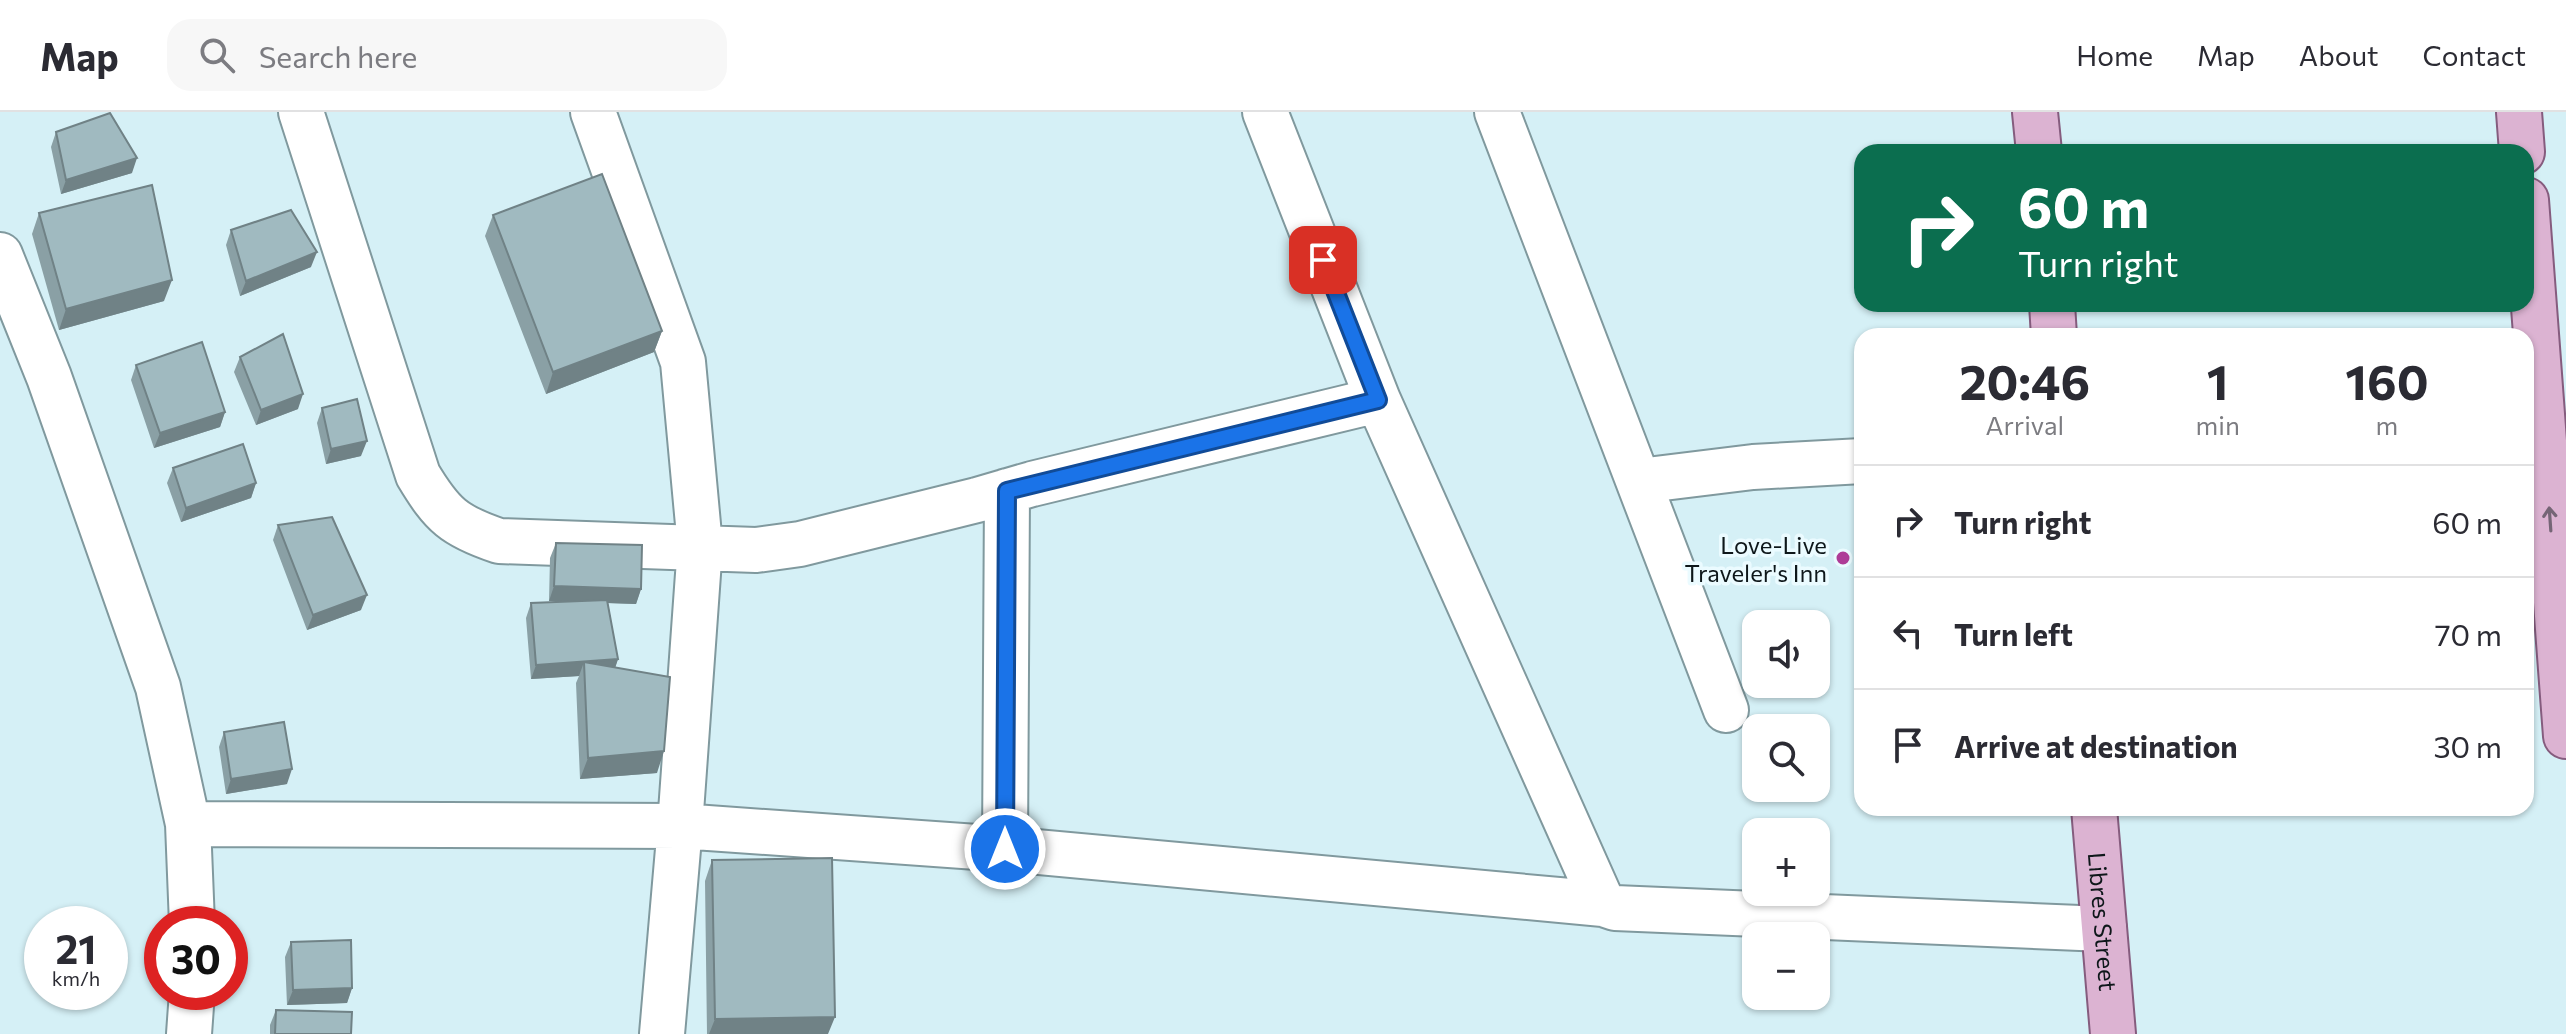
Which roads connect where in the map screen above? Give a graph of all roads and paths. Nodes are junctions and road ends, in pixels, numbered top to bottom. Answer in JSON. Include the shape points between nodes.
{"nodes":[{"id":1,"x":301,"y":112,"type":"edge"},
{"id":2,"x":593,"y":112,"type":"edge"},
{"id":3,"x":1497,"y":112,"type":"edge"},
{"id":4,"x":2035,"y":112,"type":"edge"},
{"id":5,"x":2519,"y":112,"type":"edge"},
{"id":6,"x":1275,"y":115,"type":"edge"},
{"id":7,"x":2038,"y":144,"type":"edge"},
{"id":8,"x":2521,"y":144,"type":"edge"},
{"id":9,"x":0,"y":255,"type":"edge"},
{"id":10,"x":2534,"y":281,"type":"edge"},
{"id":11,"x":2544,"y":382,"type":"edge"},
{"id":12,"x":1378,"y":400,"type":"junction"},
{"id":13,"x":1854,"y":461,"type":"edge"},
{"id":14,"x":1639,"y":481,"type":"junction"},
{"id":15,"x":1007,"y":491,"type":"junction"},
{"id":16,"x":700,"y":546,"type":"junction"},
{"id":17,"x":1726,"y":710,"type":"dead end"},
{"id":18,"x":2566,"y":736,"type":"edge"},
{"id":19,"x":2095,"y":816,"type":"edge"},
{"id":20,"x":188,"y":824,"type":"junction"},
{"id":21,"x":680,"y":826,"type":"junction"},
{"id":22,"x":1005,"y":849,"type":"junction"},
{"id":23,"x":1603,"y":904,"type":"junction"},
{"id":24,"x":191,"y":906,"type":"edge"},
{"id":25,"x":2104,"y":929,"type":"junction"},
{"id":26,"x":191,"y":1010,"type":"edge"},
{"id":27,"x":189,"y":1034,"type":"edge"},
{"id":28,"x":662,"y":1034,"type":"edge"},
{"id":29,"x":2113,"y":1034,"type":"edge"}],
"edges":[{"from":1,"to":16,"type":"street","via":[[418,475],[450,520],[499,541]]},
{"from":2,"to":16,"type":"street","via":[[683,362]]},
{"from":3,"to":14,"type":"street"},
{"from":4,"to":7,"type":"main road"},
{"from":5,"to":8,"type":"main road"},
{"from":6,"to":12,"type":"street"},
{"from":9,"to":20,"type":"street","via":[[49,377],[158,687]]},
{"from":10,"to":11,"type":"main road"},
{"from":18,"to":11,"type":"main road","one_way":true},
{"from":12,"to":15,"type":"street"},
{"from":12,"to":23,"type":"street"},
{"from":13,"to":14,"type":"street"},
{"from":14,"to":17,"type":"street"},
{"from":15,"to":16,"type":"street","via":[[800,544],[756,550]]},
{"from":15,"to":22,"type":"street"},
{"from":16,"to":21,"type":"street"},
{"from":19,"to":25,"type":"main road","name":"Libres Street"},
{"from":20,"to":21,"type":"street"},
{"from":20,"to":24,"type":"street"},
{"from":21,"to":22,"type":"street"},
{"from":21,"to":28,"type":"street"},
{"from":22,"to":23,"type":"street"},
{"from":23,"to":25,"type":"street"},
{"from":25,"to":29,"type":"main road","name":"Libres Street"},
{"from":26,"to":27,"type":"street"}]}
